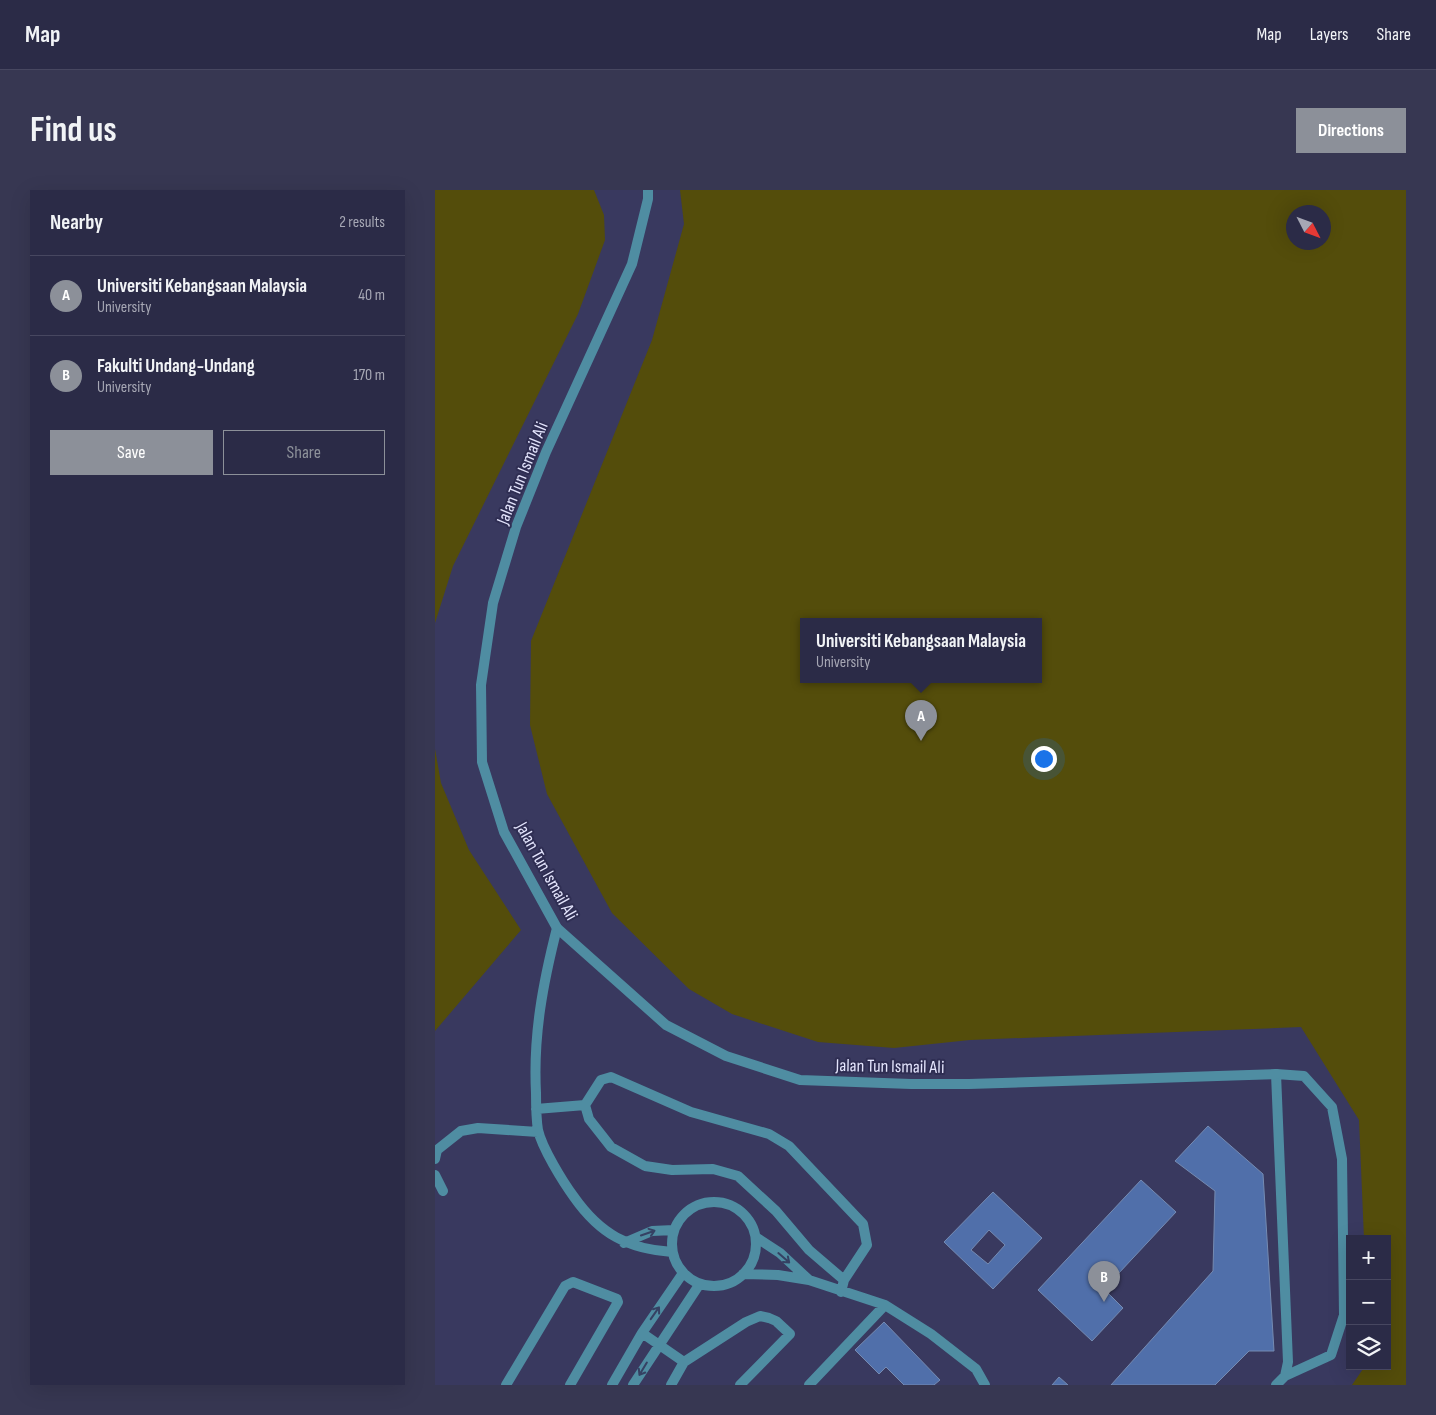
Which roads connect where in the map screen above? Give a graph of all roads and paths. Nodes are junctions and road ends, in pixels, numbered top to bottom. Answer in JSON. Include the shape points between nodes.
{"nodes":[{"id":1,"x":648,"y":190,"type":"edge"},
{"id":2,"x":557,"y":928,"type":"junction"},
{"id":3,"x":1276,"y":1074,"type":"junction"},
{"id":4,"x":585,"y":1104,"type":"junction"},
{"id":5,"x":536,"y":1109,"type":"junction"},
{"id":6,"x":539,"y":1132,"type":"junction"},
{"id":7,"x":435,"y":1159,"type":"edge"},
{"id":8,"x":435,"y":1175,"type":"edge"},
{"id":9,"x":443,"y":1191,"type":"dead end"},
{"id":10,"x":674,"y":1230,"type":"junction"},
{"id":11,"x":757,"y":1238,"type":"junction"},
{"id":12,"x":624,"y":1243,"type":"junction"},
{"id":13,"x":672,"y":1252,"type":"junction"},
{"id":14,"x":683,"y":1273,"type":"junction"},
{"id":15,"x":743,"y":1274,"type":"junction"},
{"id":16,"x":809,"y":1280,"type":"junction"},
{"id":17,"x":844,"y":1280,"type":"junction"},
{"id":18,"x":699,"y":1285,"type":"junction"},
{"id":19,"x":841,"y":1292,"type":"junction"},
{"id":20,"x":885,"y":1305,"type":"junction"},
{"id":21,"x":642,"y":1333,"type":"junction"},
{"id":22,"x":660,"y":1344,"type":"junction"},
{"id":23,"x":684,"y":1362,"type":"junction"},
{"id":24,"x":1285,"y":1376,"type":"junction"},
{"id":25,"x":506,"y":1385,"type":"edge"},
{"id":26,"x":570,"y":1385,"type":"edge"},
{"id":27,"x":612,"y":1385,"type":"edge"},
{"id":28,"x":633,"y":1385,"type":"edge"},
{"id":29,"x":671,"y":1385,"type":"edge"},
{"id":30,"x":741,"y":1385,"type":"edge"},
{"id":31,"x":809,"y":1385,"type":"edge"},
{"id":32,"x":985,"y":1385,"type":"edge"},
{"id":33,"x":1276,"y":1385,"type":"edge"}],
"edges":[{"from":1,"to":2,"type":"street","name":"Jalan Tun Ismail Ali","via":[[632,264],[546,452],[516,527],[493,603],[481,685],[482,762],[504,832]]},
{"from":2,"to":3,"type":"street","name":"Jalan Tun Ismail Ali","via":[[666,1025],[726,1056],[800,1080],[969,1084]]},
{"from":2,"to":5,"type":"street","via":[[542,988],[535,1043]]},
{"from":3,"to":24,"type":"street","via":[[1289,1362]]},
{"from":3,"to":24,"type":"street","name":"Jalan Tun Ismail Ali","via":[[1304,1076],[1332,1106],[1343,1159],[1344,1315],[1331,1355]]},
{"from":4,"to":5,"type":"street"},
{"from":4,"to":17,"type":"street","via":[[589,1119],[611,1147],[645,1166],[672,1170],[713,1169],[738,1176],[776,1211],[809,1250]]},
{"from":4,"to":17,"type":"street","via":[[601,1080],[611,1077],[691,1112],[769,1134],[789,1146],[863,1224],[867,1245]]},
{"from":5,"to":6,"type":"street"},
{"from":6,"to":7,"type":"street","via":[[478,1128],[461,1131],[437,1150]]},
{"from":6,"to":12,"type":"street","via":[[563,1182],[586,1214]]},
{"from":8,"to":9,"type":"street"},
{"from":10,"to":11,"type":"street","via":[[684,1213],[701,1204],[721,1202],[739,1209]]},
{"from":12,"to":10,"type":"street","one_way":true,"via":[[652,1231]]},
{"from":10,"to":13,"type":"street"},
{"from":11,"to":15,"type":"street","via":[[753,1260]]},
{"from":11,"to":16,"type":"street","one_way":true},
{"from":12,"to":13,"type":"street","via":[[651,1251]]},
{"from":13,"to":14,"type":"street"},
{"from":14,"to":18,"type":"street"},
{"from":21,"to":14,"type":"street","one_way":true},
{"from":15,"to":16,"type":"street"},
{"from":15,"to":18,"type":"street","via":[[721,1286]]},
{"from":16,"to":19,"type":"street"},
{"from":17,"to":19,"type":"street"},
{"from":18,"to":22,"type":"street"},
{"from":19,"to":20,"type":"street"},
{"from":20,"to":31,"type":"street"},
{"from":20,"to":32,"type":"street","via":[[931,1334],[976,1369]]},
{"from":21,"to":22,"type":"street"},
{"from":21,"to":27,"type":"street"},
{"from":22,"to":23,"type":"street"},
{"from":22,"to":28,"type":"street","one_way":true},
{"from":23,"to":29,"type":"street"},
{"from":23,"to":30,"type":"street","via":[[746,1322],[760,1316],[775,1321],[790,1334]]},
{"from":24,"to":33,"type":"street"},
{"from":25,"to":26,"type":"street","via":[[565,1286],[573,1282],[618,1302]]}]}
